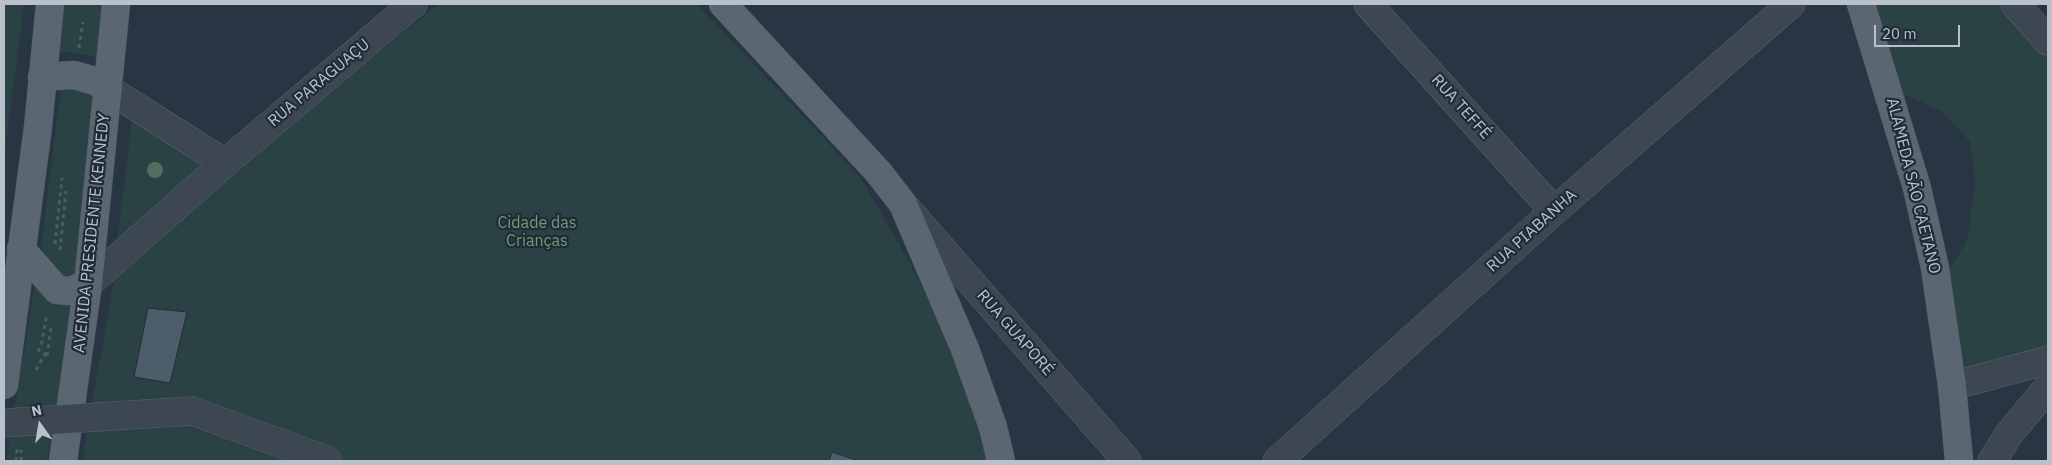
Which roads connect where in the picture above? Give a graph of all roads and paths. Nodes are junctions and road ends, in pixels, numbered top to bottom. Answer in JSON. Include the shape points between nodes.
{"nodes":[{"id":1,"x":50,"y":4,"type":"edge"},
{"id":2,"x":116,"y":4,"type":"edge"},
{"id":3,"x":414,"y":4,"type":"edge"},
{"id":4,"x":723,"y":4,"type":"edge"},
{"id":5,"x":1368,"y":4,"type":"edge"},
{"id":6,"x":1791,"y":4,"type":"edge"},
{"id":7,"x":1861,"y":4,"type":"edge"},
{"id":8,"x":2015,"y":4,"type":"edge"},
{"id":9,"x":83,"y":21,"type":"dead end"},
{"id":10,"x":2048,"y":41,"type":"edge"},
{"id":11,"x":79,"y":51,"type":"dead end"},
{"id":12,"x":42,"y":77,"type":"junction"},
{"id":13,"x":108,"y":89,"type":"junction"},
{"id":14,"x":225,"y":163,"type":"junction"},
{"id":15,"x":63,"y":170,"type":"dead end"},
{"id":16,"x":903,"y":204,"type":"junction"},
{"id":17,"x":1554,"y":210,"type":"junction"},
{"id":18,"x":55,"y":245,"type":"dead end"},
{"id":19,"x":21,"y":249,"type":"junction"},
{"id":20,"x":88,"y":284,"type":"junction"},
{"id":21,"x":51,"y":324,"type":"dead end"},
{"id":22,"x":46,"y":351,"type":"dead end"},
{"id":23,"x":2048,"y":360,"type":"edge"},
{"id":24,"x":4,"y":385,"type":"edge"},
{"id":25,"x":1952,"y":386,"type":"junction"},
{"id":26,"x":2048,"y":387,"type":"edge"},
{"id":27,"x":4,"y":423,"type":"edge"},
{"id":28,"x":64,"y":461,"type":"edge"},
{"id":29,"x":329,"y":461,"type":"edge"},
{"id":30,"x":1001,"y":461,"type":"edge"},
{"id":31,"x":1127,"y":461,"type":"edge"},
{"id":32,"x":1277,"y":461,"type":"edge"},
{"id":33,"x":1959,"y":461,"type":"edge"},
{"id":34,"x":1992,"y":461,"type":"edge"}],
"edges":[{"from":1,"to":12,"type":"main road"},
{"from":2,"to":13,"type":"main road","name":"AVENIDA PRESIDENTE KENNEDY"},
{"from":3,"to":14,"type":"street","name":"RUA PARAGUAÇU"},
{"from":4,"to":16,"type":"main road","via":[[879,173]]},
{"from":5,"to":17,"type":"street","name":"RUA TEFFÉ"},
{"from":6,"to":17,"type":"street","name":"RUA PIABANHA"},
{"from":7,"to":25,"type":"main road","name":"ALAMEDA SÃO CAETANO","via":[[1917,188],[1935,268]]},
{"from":8,"to":10,"type":"street"},
{"from":9,"to":11,"type":"path"},
{"from":12,"to":13,"type":"main road","via":[[74,75]]},
{"from":12,"to":19,"type":"main road"},
{"from":13,"to":14,"type":"street"},
{"from":13,"to":20,"type":"main road","name":"AVENIDA PRESIDENTE KENNEDY"},
{"from":14,"to":20,"type":"street","name":"RUA PARAGUAÇU"},
{"from":15,"to":18,"type":"path"},
{"from":16,"to":30,"type":"main road","via":[[965,349],[993,427]]},
{"from":16,"to":31,"type":"street","name":"RUA GUAPORÉ"},
{"from":17,"to":32,"type":"street","name":"RUA PIABANHA"},
{"from":19,"to":20,"type":"main road","via":[[57,290],[70,291]]},
{"from":19,"to":24,"type":"main road"},
{"from":20,"to":28,"type":"main road","name":"AVENIDA PRESIDENTE KENNEDY"},
{"from":21,"to":22,"type":"path"},
{"from":23,"to":25,"type":"street"},
{"from":25,"to":33,"type":"main road","name":"ALAMEDA SÃO CAETANO"},
{"from":26,"to":34,"type":"street","via":[[2009,434]]},
{"from":27,"to":29,"type":"street","bridge":true,"via":[[192,411]]}]}
